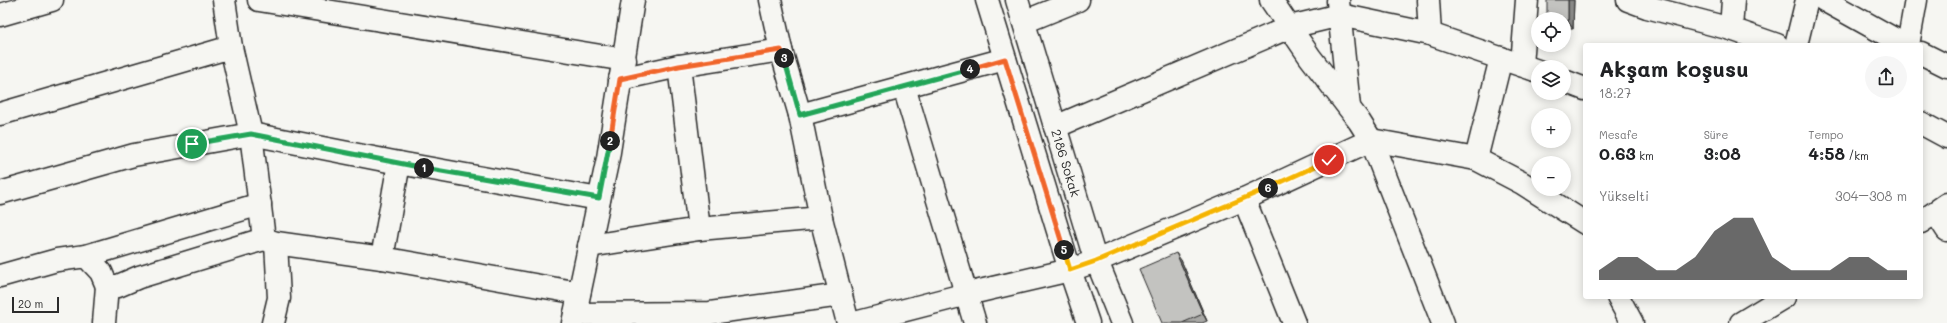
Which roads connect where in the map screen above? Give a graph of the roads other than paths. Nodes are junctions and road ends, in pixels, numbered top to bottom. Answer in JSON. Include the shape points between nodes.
{"nodes":[{"id":1,"x":52,"y":0,"type":"edge"},
{"id":2,"x":224,"y":0,"type":"edge"},
{"id":3,"x":259,"y":0,"type":"edge"},
{"id":4,"x":770,"y":0,"type":"edge"},
{"id":5,"x":987,"y":0,"type":"edge"},
{"id":6,"x":1017,"y":0,"type":"edge"},
{"id":7,"x":1078,"y":0,"type":"edge"},
{"id":8,"x":1271,"y":0,"type":"edge"},
{"id":9,"x":1428,"y":0,"type":"edge"},
{"id":10,"x":1527,"y":0,"type":"edge"},
{"id":11,"x":1628,"y":0,"type":"edge"},
{"id":12,"x":1733,"y":0,"type":"edge"},
{"id":13,"x":1807,"y":0,"type":"edge"},
{"id":14,"x":1824,"y":0,"type":"edge"},
{"id":15,"x":1916,"y":0,"type":"edge"},
{"id":16,"x":637,"y":1,"type":"edge"},
{"id":17,"x":1339,"y":7,"type":"edge"},
{"id":18,"x":0,"y":15,"type":"edge"},
{"id":19,"x":1024,"y":22,"type":"junction"},
{"id":20,"x":1290,"y":27,"type":"junction"},
{"id":21,"x":1430,"y":34,"type":"junction"},
{"id":22,"x":1734,"y":35,"type":"edge"},
{"id":23,"x":1768,"y":43,"type":"edge"},
{"id":24,"x":1796,"y":43,"type":"edge"},
{"id":25,"x":1902,"y":43,"type":"edge"},
{"id":26,"x":1906,"y":43,"type":"edge"},
{"id":27,"x":231,"y":47,"type":"junction"},
{"id":28,"x":781,"y":50,"type":"junction"},
{"id":29,"x":1923,"y":54,"type":"edge"},
{"id":30,"x":1501,"y":58,"type":"junction"},
{"id":31,"x":1005,"y":59,"type":"junction"},
{"id":32,"x":679,"y":66,"type":"junction"},
{"id":33,"x":1947,"y":66,"type":"edge"},
{"id":34,"x":1530,"y":68,"type":"edge"},
{"id":35,"x":622,"y":69,"type":"junction"},
{"id":36,"x":1571,"y":84,"type":"edge"},
{"id":37,"x":904,"y":87,"type":"junction"},
{"id":38,"x":1583,"y":88,"type":"edge"},
{"id":39,"x":1349,"y":107,"type":"junction"},
{"id":40,"x":0,"y":114,"type":"edge"},
{"id":41,"x":800,"y":115,"type":"junction"},
{"id":42,"x":1923,"y":124,"type":"edge"},
{"id":43,"x":1055,"y":127,"type":"junction"},
{"id":44,"x":251,"y":134,"type":"junction"},
{"id":45,"x":1947,"y":137,"type":"edge"},
{"id":46,"x":1371,"y":140,"type":"junction"},
{"id":47,"x":1476,"y":160,"type":"junction"},
{"id":48,"x":399,"y":163,"type":"junction"},
{"id":49,"x":0,"y":193,"type":"edge"},
{"id":50,"x":599,"y":198,"type":"junction"},
{"id":51,"x":1244,"y":198,"type":"junction"},
{"id":52,"x":260,"y":204,"type":"junction"},
{"id":53,"x":822,"y":218,"type":"junction"},
{"id":54,"x":1583,"y":223,"type":"edge"},
{"id":55,"x":699,"y":229,"type":"junction"},
{"id":56,"x":270,"y":241,"type":"junction"},
{"id":57,"x":589,"y":246,"type":"junction"},
{"id":58,"x":86,"y":256,"type":"junction"},
{"id":59,"x":382,"y":258,"type":"junction"},
{"id":60,"x":1096,"y":261,"type":"junction"},
{"id":61,"x":1070,"y":270,"type":"junction"},
{"id":62,"x":0,"y":276,"type":"edge"},
{"id":63,"x":107,"y":286,"type":"junction"},
{"id":64,"x":967,"y":294,"type":"junction"},
{"id":65,"x":841,"y":295,"type":"junction"},
{"id":66,"x":1619,"y":299,"type":"edge"},
{"id":67,"x":1781,"y":299,"type":"edge"},
{"id":68,"x":576,"y":310,"type":"edge"},
{"id":69,"x":710,"y":318,"type":"edge"},
{"id":70,"x":104,"y":323,"type":"edge"},
{"id":71,"x":274,"y":323,"type":"edge"},
{"id":72,"x":848,"y":323,"type":"edge"},
{"id":73,"x":855,"y":323,"type":"edge"},
{"id":74,"x":975,"y":323,"type":"edge"},
{"id":75,"x":1088,"y":323,"type":"edge"},
{"id":76,"x":1122,"y":323,"type":"edge"},
{"id":77,"x":1294,"y":323,"type":"edge"},
{"id":78,"x":1443,"y":323,"type":"edge"},
{"id":79,"x":1632,"y":323,"type":"edge"},
{"id":80,"x":1741,"y":323,"type":"edge"}],
"edges":[{"from":1,"to":18,"type":"street"},
{"from":2,"to":27,"type":"street"},
{"from":3,"to":35,"type":"street"},
{"from":4,"to":28,"type":"street"},
{"from":5,"to":31,"type":"street"},
{"from":6,"to":19,"type":"street","name":"2186 Sokak"},
{"from":7,"to":19,"type":"street"},
{"from":8,"to":20,"type":"street"},
{"from":9,"to":21,"type":"street"},
{"from":10,"to":34,"type":"street"},
{"from":11,"to":22,"type":"street"},
{"from":12,"to":22,"type":"street"},
{"from":13,"to":24,"type":"street"},
{"from":14,"to":25,"type":"street"},
{"from":15,"to":26,"type":"street"},
{"from":16,"to":35,"type":"street"},
{"from":17,"to":20,"type":"street"},
{"from":17,"to":21,"type":"street"},
{"from":17,"to":39,"type":"street"},
{"from":19,"to":43,"type":"street","name":"2186 Sokak"},
{"from":20,"to":39,"type":"street"},
{"from":20,"to":43,"type":"street"},
{"from":21,"to":30,"type":"street"},
{"from":22,"to":23,"type":"street"},
{"from":27,"to":40,"type":"street"},
{"from":27,"to":44,"type":"street"},
{"from":28,"to":32,"type":"street"},
{"from":28,"to":41,"type":"street"},
{"from":29,"to":33,"type":"street"},
{"from":30,"to":34,"type":"street"},
{"from":30,"to":47,"type":"street"},
{"from":31,"to":37,"type":"street"},
{"from":31,"to":61,"type":"street"},
{"from":32,"to":35,"type":"street"},
{"from":32,"to":55,"type":"street"},
{"from":35,"to":50,"type":"street"},
{"from":36,"to":38,"type":"street"},
{"from":37,"to":41,"type":"street"},
{"from":37,"to":64,"type":"street"},
{"from":39,"to":46,"type":"street"},
{"from":41,"to":53,"type":"street"},
{"from":42,"to":45,"type":"street"},
{"from":43,"to":60,"type":"street","name":"2186 Sokak"},
{"from":44,"to":48,"type":"street"},
{"from":44,"to":49,"type":"street","via":[[134,155]]},
{"from":44,"to":52,"type":"street"},
{"from":46,"to":47,"type":"street"},
{"from":46,"to":51,"type":"street"},
{"from":46,"to":78,"type":"street"},
{"from":47,"to":54,"type":"street","via":[[1522,183]]},
{"from":48,"to":50,"type":"street"},
{"from":48,"to":59,"type":"street"},
{"from":50,"to":57,"type":"street"},
{"from":51,"to":60,"type":"street"},
{"from":51,"to":77,"type":"street"},
{"from":52,"to":56,"type":"street"},
{"from":52,"to":58,"type":"street"},
{"from":53,"to":55,"type":"street"},
{"from":53,"to":65,"type":"street"},
{"from":55,"to":57,"type":"street"},
{"from":56,"to":59,"type":"street"},
{"from":56,"to":63,"type":"street","via":[[138,277],[118,286]]},
{"from":56,"to":71,"type":"street","via":[[279,298]]},
{"from":57,"to":68,"type":"street"},
{"from":58,"to":62,"type":"street","via":[[57,260]]},
{"from":58,"to":63,"type":"street","via":[[101,272]]},
{"from":59,"to":68,"type":"street"},
{"from":60,"to":61,"type":"street"},
{"from":60,"to":76,"type":"street","name":"2186 Sokak"},
{"from":61,"to":64,"type":"street"},
{"from":61,"to":75,"type":"street"},
{"from":63,"to":70,"type":"street"},
{"from":64,"to":73,"type":"street"},
{"from":64,"to":74,"type":"street"},
{"from":65,"to":69,"type":"street"},
{"from":65,"to":72,"type":"street"},
{"from":66,"to":79,"type":"street"},
{"from":67,"to":80,"type":"street"},
{"from":68,"to":69,"type":"street"}]}
